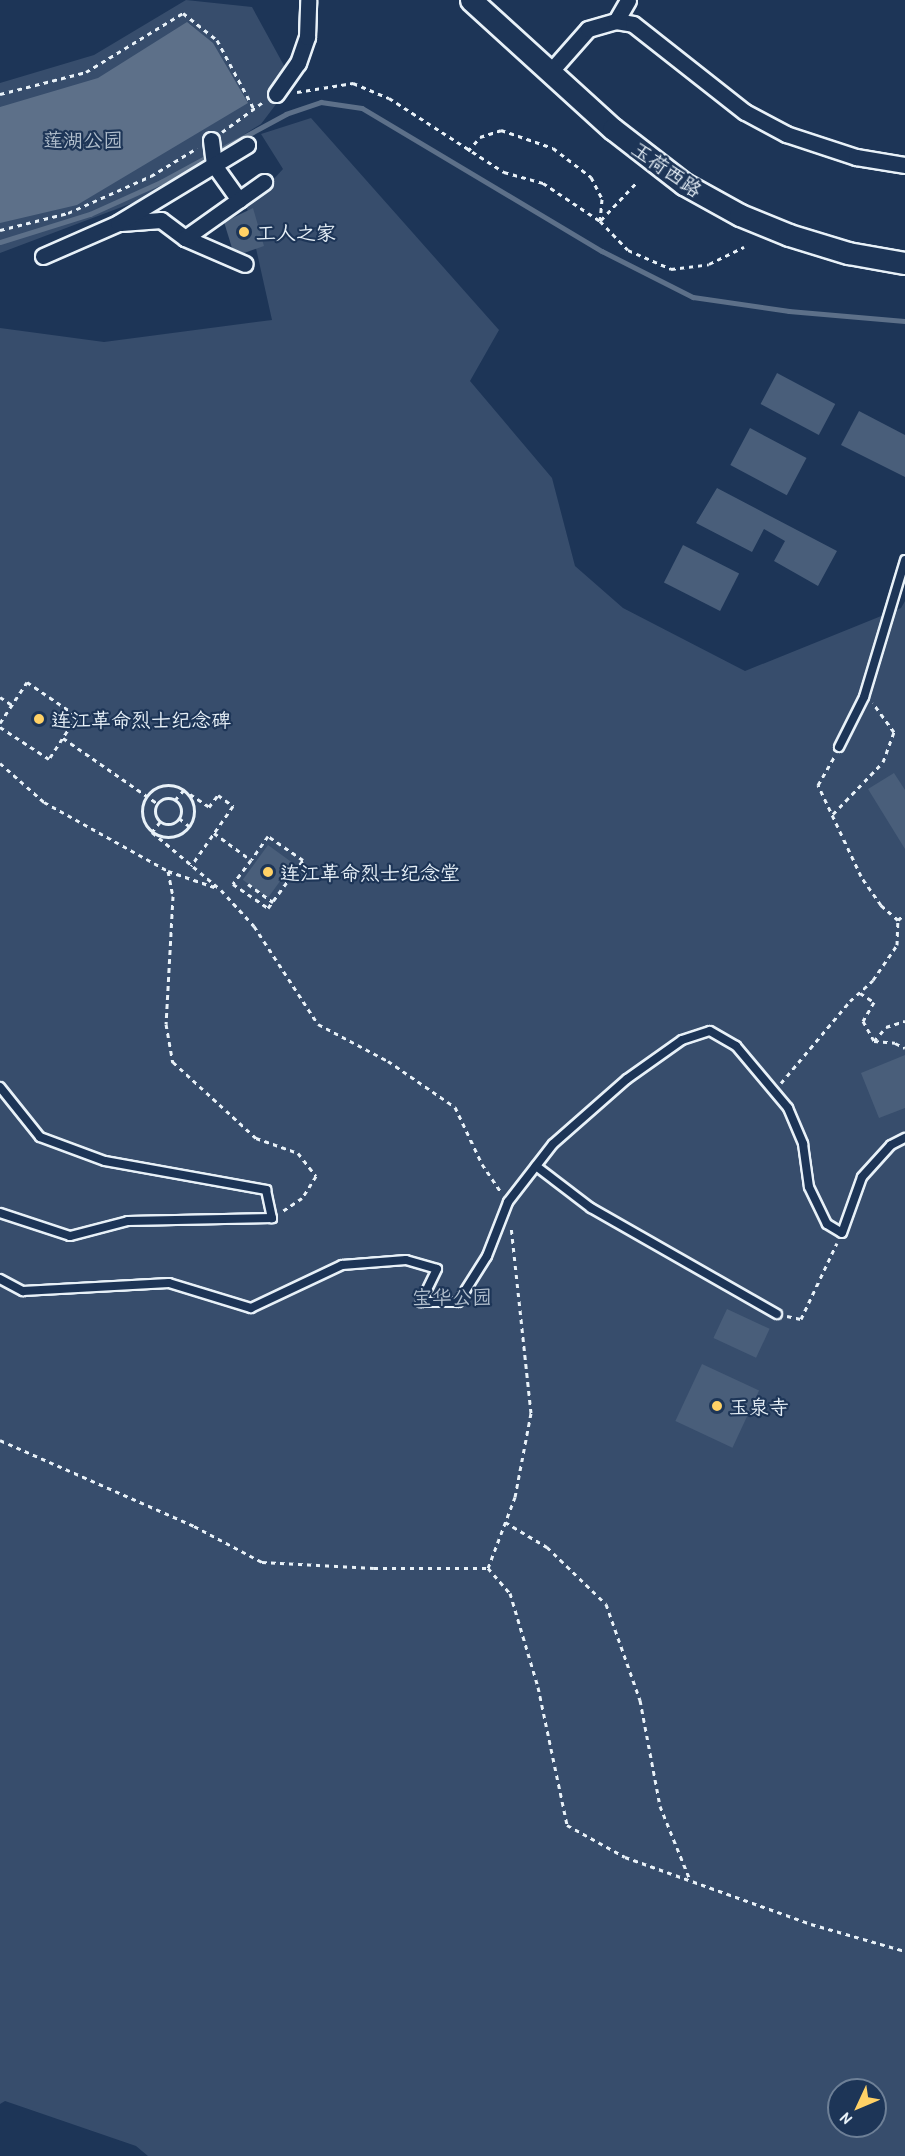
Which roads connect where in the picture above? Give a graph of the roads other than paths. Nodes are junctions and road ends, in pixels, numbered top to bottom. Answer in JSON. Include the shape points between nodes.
{"nodes":[{"id":1,"x":308,"y":0,"type":"edge"},
{"id":2,"x":471,"y":0,"type":"edge"},
{"id":3,"x":628,"y":0,"type":"edge"},
{"id":4,"x":616,"y":21,"type":"junction"},
{"id":5,"x":550,"y":72,"type":"junction"},
{"id":6,"x":276,"y":94,"type":"road end"},
{"id":7,"x":211,"y":140,"type":"road end"},
{"id":8,"x":247,"y":145,"type":"dead end"},
{"id":9,"x":214,"y":165,"type":"junction"},
{"id":10,"x":905,"y":165,"type":"edge"},
{"id":11,"x":264,"y":182,"type":"dead end"},
{"id":12,"x":238,"y":200,"type":"junction"},
{"id":13,"x":118,"y":224,"type":"junction"},
{"id":14,"x":185,"y":238,"type":"junction"},
{"id":15,"x":43,"y":256,"type":"dead end"},
{"id":16,"x":905,"y":263,"type":"edge"},
{"id":17,"x":246,"y":264,"type":"dead end"},
{"id":18,"x":905,"y":560,"type":"edge"},
{"id":19,"x":839,"y":747,"type":"road end"},
{"id":20,"x":0,"y":1087,"type":"edge"},
{"id":21,"x":905,"y":1138,"type":"edge"},
{"id":22,"x":536,"y":1166,"type":"junction"},
{"id":23,"x":0,"y":1213,"type":"edge"},
{"id":24,"x":0,"y":1279,"type":"edge"},
{"id":25,"x":777,"y":1314,"type":"road end"}],
"edges":[{"from":1,"to":6,"type":"street","via":[[304,46],[298,63]]},
{"from":2,"to":5,"type":"main road","name":"玉荷西路"},
{"from":3,"to":4,"type":"street"},
{"from":4,"to":5,"type":"street","via":[[588,29]]},
{"from":4,"to":10,"type":"street","via":[[633,24],[745,112],[786,134],[856,157]]},
{"from":5,"to":16,"type":"main road","name":"玉荷西路","via":[[650,160],[721,206],[813,243]]},
{"from":7,"to":9,"type":"street"},
{"from":8,"to":9,"type":"street"},
{"from":9,"to":12,"type":"street"},
{"from":9,"to":13,"type":"street"},
{"from":11,"to":12,"type":"street"},
{"from":12,"to":14,"type":"street"},
{"from":13,"to":14,"type":"street","via":[[161,220]]},
{"from":13,"to":15,"type":"street"},
{"from":14,"to":17,"type":"street"},
{"from":18,"to":19,"type":"lane","via":[[864,697]]},
{"from":20,"to":23,"type":"lane","via":[[40,1137],[105,1161],[266,1190],[272,1218],[128,1221],[70,1236]]},
{"from":21,"to":22,"type":"lane","via":[[891,1145],[862,1177],[842,1233],[827,1224],[808,1187],[803,1144],[788,1108],[736,1046],[710,1030],[682,1040],[627,1078],[553,1144]]},
{"from":22,"to":24,"type":"lane","via":[[508,1202],[487,1256],[458,1302],[421,1302],[437,1269],[406,1260],[342,1265],[251,1308],[169,1284],[23,1291]]},
{"from":22,"to":25,"type":"lane","via":[[591,1208]]}]}
